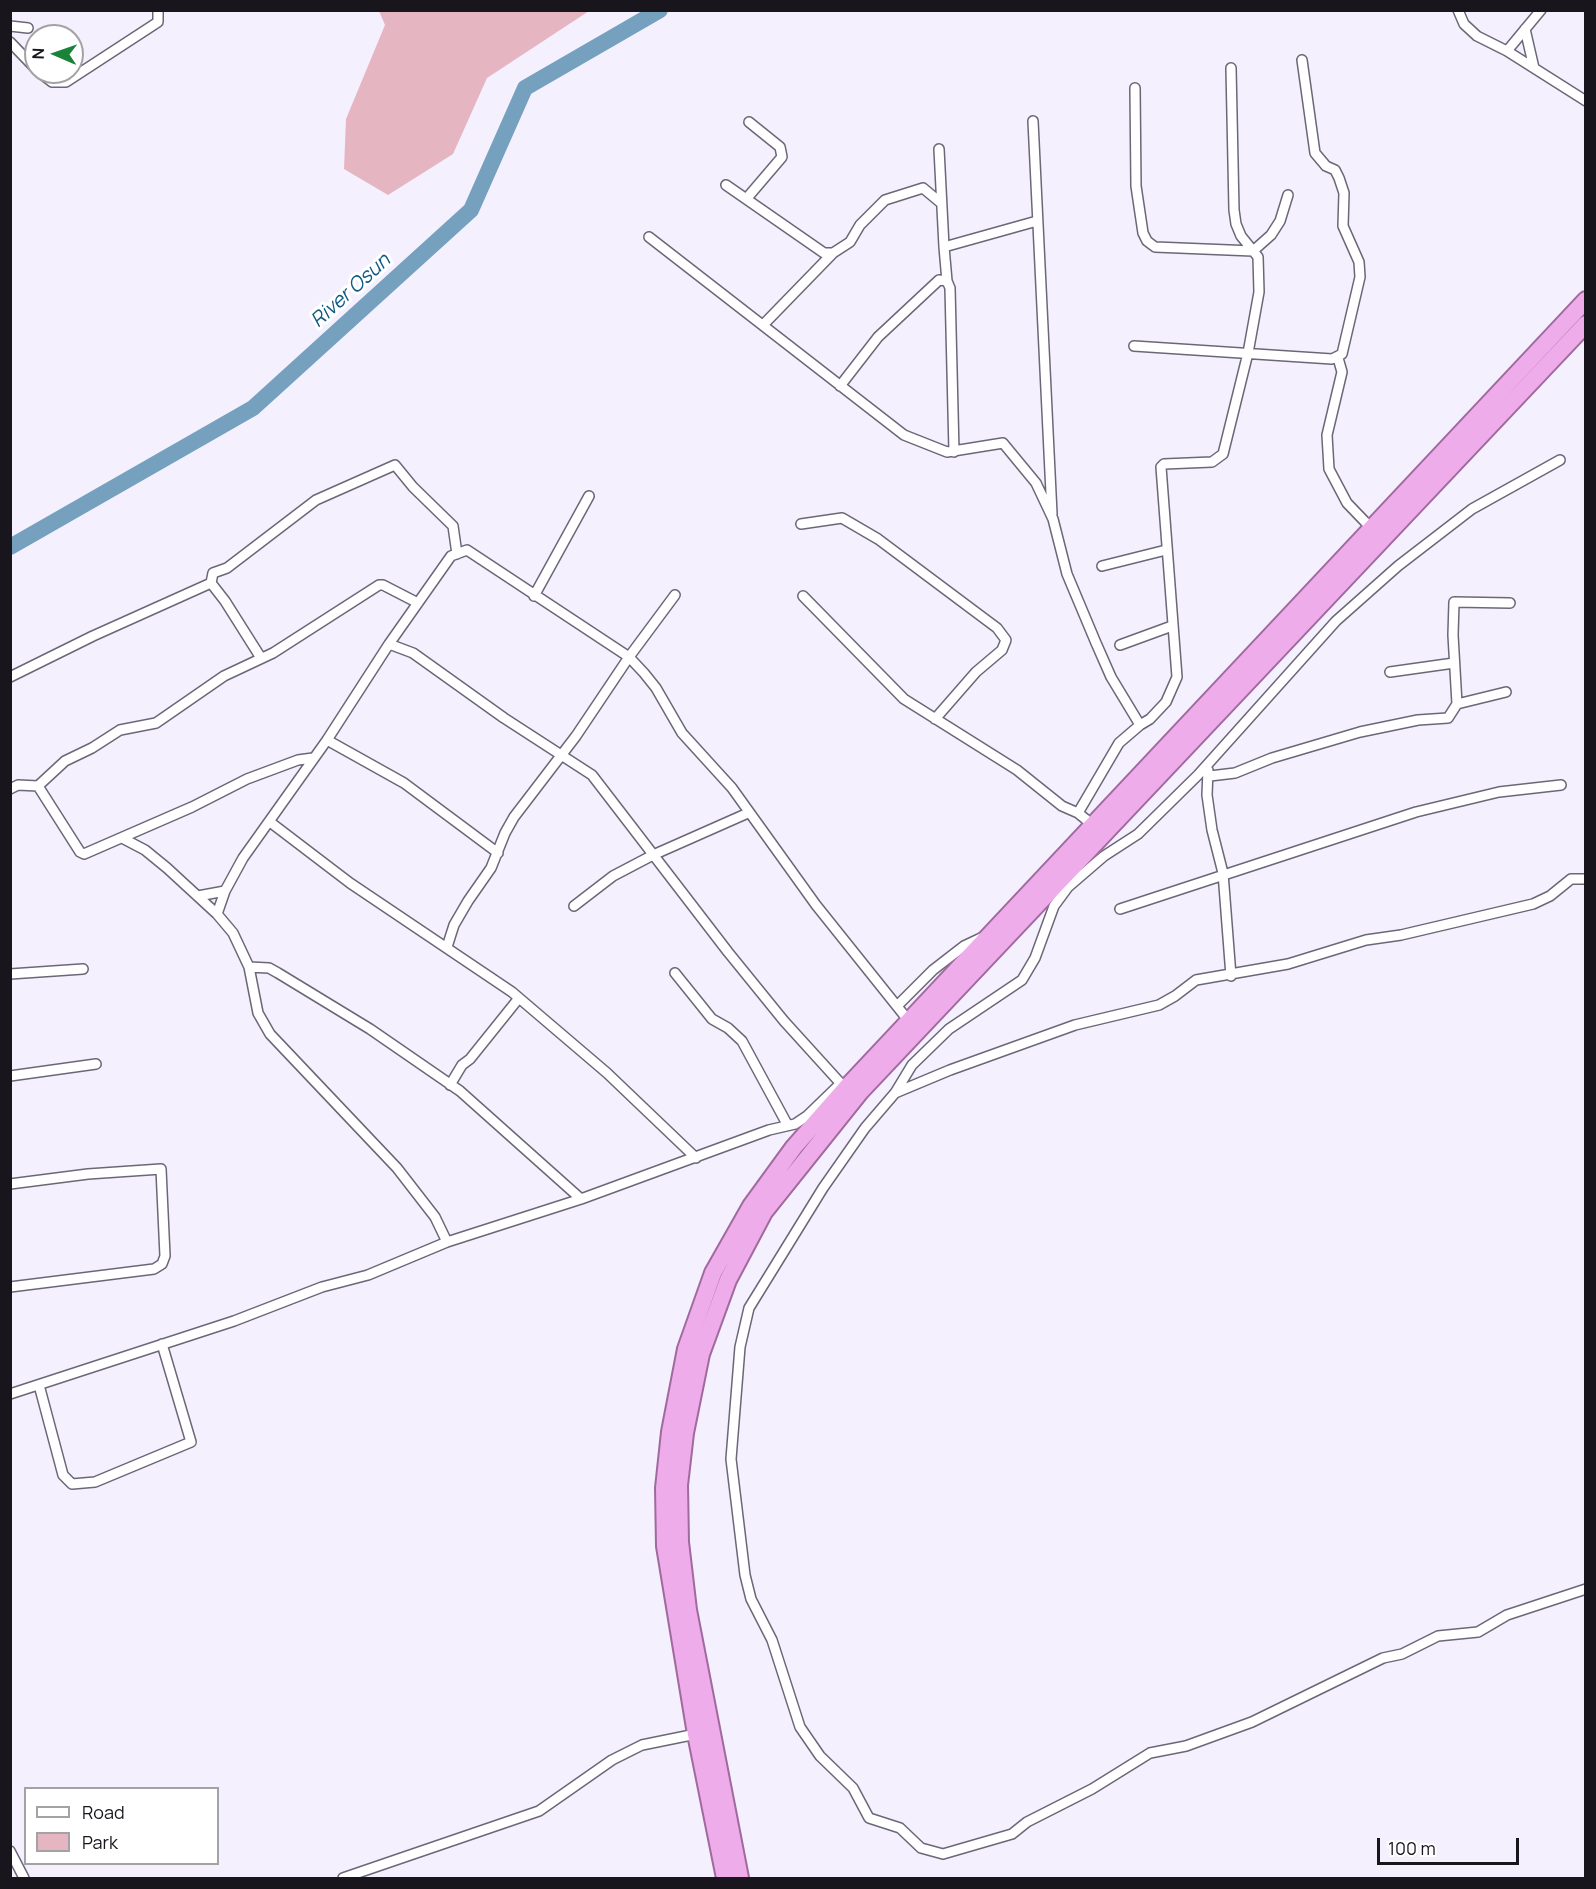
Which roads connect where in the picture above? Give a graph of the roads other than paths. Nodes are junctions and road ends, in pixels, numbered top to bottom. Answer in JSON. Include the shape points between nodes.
{"nodes":[{"id":1,"x":158,"y":10,"type":"edge"},
{"id":2,"x":1458,"y":10,"type":"edge"},
{"id":3,"x":1541,"y":10,"type":"edge"},
{"id":4,"x":1525,"y":29,"type":"junction"},
{"id":5,"x":10,"y":42,"type":"edge"},
{"id":6,"x":1507,"y":51,"type":"junction"},
{"id":7,"x":24,"y":57,"type":"edge"},
{"id":8,"x":1302,"y":60,"type":"dead end"},
{"id":9,"x":1231,"y":68,"type":"dead end"},
{"id":10,"x":1534,"y":68,"type":"junction"},
{"id":11,"x":84,"y":70,"type":"edge"},
{"id":12,"x":1135,"y":88,"type":"dead end"},
{"id":13,"x":1586,"y":101,"type":"edge"},
{"id":14,"x":1033,"y":121,"type":"dead end"},
{"id":15,"x":748,"y":122,"type":"dead end"},
{"id":16,"x":939,"y":149,"type":"dead end"},
{"id":17,"x":726,"y":185,"type":"dead end"},
{"id":18,"x":1288,"y":195,"type":"dead end"},
{"id":19,"x":747,"y":198,"type":"junction"},
{"id":20,"x":941,"y":203,"type":"junction"},
{"id":21,"x":1037,"y":221,"type":"junction"},
{"id":22,"x":650,"y":237,"type":"dead end"},
{"id":23,"x":944,"y":247,"type":"junction"},
{"id":24,"x":1253,"y":251,"type":"junction"},
{"id":25,"x":832,"y":253,"type":"junction"},
{"id":26,"x":946,"y":281,"type":"junction"},
{"id":27,"x":1586,"y":300,"type":"edge"},
{"id":28,"x":1586,"y":324,"type":"edge"},
{"id":29,"x":763,"y":325,"type":"junction"},
{"id":30,"x":1134,"y":346,"type":"dead end"},
{"id":31,"x":1248,"y":353,"type":"junction"},
{"id":32,"x":1338,"y":358,"type":"junction"},
{"id":33,"x":840,"y":386,"type":"junction"},
{"id":34,"x":954,"y":452,"type":"junction"},
{"id":35,"x":1560,"y":460,"type":"dead end"},
{"id":36,"x":1051,"y":480,"type":"junction"},
{"id":37,"x":1036,"y":483,"type":"junction"},
{"id":38,"x":589,"y":496,"type":"dead end"},
{"id":39,"x":1053,"y":519,"type":"junction"},
{"id":40,"x":801,"y":524,"type":"dead end"},
{"id":41,"x":1372,"y":529,"type":"junction"},
{"id":42,"x":1166,"y":550,"type":"junction"},
{"id":43,"x":457,"y":554,"type":"junction"},
{"id":44,"x":1102,"y":566,"type":"dead end"},
{"id":45,"x":211,"y":583,"type":"junction"},
{"id":46,"x":675,"y":595,"type":"dead end"},
{"id":47,"x":534,"y":596,"type":"junction"},
{"id":48,"x":803,"y":596,"type":"dead end"},
{"id":49,"x":418,"y":603,"type":"junction"},
{"id":50,"x":1509,"y":603,"type":"dead end"},
{"id":51,"x":1172,"y":626,"type":"junction"},
{"id":52,"x":389,"y":644,"type":"junction"},
{"id":53,"x":1120,"y":645,"type":"dead end"},
{"id":54,"x":629,"y":657,"type":"junction"},
{"id":55,"x":261,"y":658,"type":"junction"},
{"id":56,"x":1454,"y":663,"type":"junction"},
{"id":57,"x":1390,"y":672,"type":"dead end"},
{"id":58,"x":10,"y":677,"type":"edge"},
{"id":59,"x":1506,"y":692,"type":"dead end"},
{"id":60,"x":1457,"y":704,"type":"junction"},
{"id":61,"x":935,"y":719,"type":"junction"},
{"id":62,"x":1140,"y":725,"type":"junction"},
{"id":63,"x":327,"y":741,"type":"junction"},
{"id":64,"x":561,"y":755,"type":"junction"},
{"id":65,"x":313,"y":758,"type":"junction"},
{"id":66,"x":1207,"y":764,"type":"junction"},
{"id":67,"x":1210,"y":776,"type":"junction"},
{"id":68,"x":1561,"y":784,"type":"dead end"},
{"id":69,"x":38,"y":786,"type":"junction"},
{"id":70,"x":10,"y":789,"type":"edge"},
{"id":71,"x":748,"y":813,"type":"junction"},
{"id":72,"x":1078,"y":813,"type":"junction"},
{"id":73,"x":270,"y":822,"type":"junction"},
{"id":74,"x":1099,"y":830,"type":"junction"},
{"id":75,"x":124,"y":838,"type":"junction"},
{"id":76,"x":1120,"y":845,"type":"junction"},
{"id":77,"x":498,"y":853,"type":"junction"},
{"id":78,"x":653,"y":855,"type":"junction"},
{"id":79,"x":1223,"y":873,"type":"junction"},
{"id":80,"x":1586,"y":879,"type":"edge"},
{"id":81,"x":225,"y":891,"type":"junction"},
{"id":82,"x":198,"y":896,"type":"junction"},
{"id":83,"x":574,"y":906,"type":"dead end"},
{"id":84,"x":1120,"y":909,"type":"dead end"},
{"id":85,"x":217,"y":914,"type":"junction"},
{"id":86,"x":989,"y":935,"type":"junction"},
{"id":87,"x":447,"y":946,"type":"junction"},
{"id":88,"x":249,"y":967,"type":"junction"},
{"id":89,"x":83,"y":969,"type":"dead end"},
{"id":90,"x":675,"y":973,"type":"dead end"},
{"id":91,"x":10,"y":974,"type":"edge"},
{"id":92,"x":1231,"y":976,"type":"junction"},
{"id":93,"x":519,"y":998,"type":"junction"},
{"id":94,"x":897,"y":1006,"type":"junction"},
{"id":95,"x":908,"y":1020,"type":"junction"},
{"id":96,"x":96,"y":1064,"type":"dead end"},
{"id":97,"x":10,"y":1076,"type":"edge"},
{"id":98,"x":450,"y":1085,"type":"junction"},
{"id":99,"x":843,"y":1086,"type":"junction"},
{"id":100,"x":895,"y":1093,"type":"junction"},
{"id":101,"x":788,"y":1124,"type":"junction"},
{"id":102,"x":696,"y":1158,"type":"junction"},
{"id":103,"x":10,"y":1185,"type":"edge"},
{"id":104,"x":581,"y":1199,"type":"junction"},
{"id":105,"x":447,"y":1242,"type":"junction"},
{"id":106,"x":10,"y":1287,"type":"edge"},
{"id":107,"x":162,"y":1344,"type":"junction"},
{"id":108,"x":39,"y":1385,"type":"junction"},
{"id":109,"x":10,"y":1394,"type":"edge"},
{"id":110,"x":1586,"y":1589,"type":"edge"},
{"id":111,"x":696,"y":1734,"type":"junction"},
{"id":112,"x":10,"y":1851,"type":"edge"},
{"id":113,"x":24,"y":1878,"type":"edge"},
{"id":114,"x":343,"y":1878,"type":"edge"},
{"id":115,"x":725,"y":1878,"type":"edge"},
{"id":116,"x":740,"y":1878,"type":"edge"}],
"edges":[{"from":1,"to":11,"type":"street","via":[[158,22]]},
{"from":2,"to":6,"type":"street","via":[[1464,24],[1477,36]]},
{"from":3,"to":4,"type":"street"},
{"from":4,"to":6,"type":"street"},
{"from":4,"to":10,"type":"street"},
{"from":5,"to":7,"type":"street"},
{"from":6,"to":10,"type":"street"},
{"from":8,"to":32,"type":"street","via":[[1315,153],[1339,178],[1344,193],[1342,226],[1359,262],[1357,290],[1344,348]]},
{"from":9,"to":24,"type":"street","via":[[1234,210],[1236,224]]},
{"from":10,"to":13,"type":"street"},
{"from":12,"to":24,"type":"street","via":[[1136,186],[1147,241],[1166,249]]},
{"from":14,"to":21,"type":"street"},
{"from":15,"to":19,"type":"street","via":[[780,147],[782,157]]},
{"from":16,"to":20,"type":"street"},
{"from":17,"to":19,"type":"street"},
{"from":18,"to":24,"type":"street","via":[[1272,235]]},
{"from":19,"to":25,"type":"street","via":[[824,253]]},
{"from":20,"to":23,"type":"street"},
{"from":20,"to":25,"type":"street","via":[[923,188],[885,200],[860,225],[850,242]]},
{"from":21,"to":23,"type":"street"},
{"from":21,"to":36,"type":"street"},
{"from":22,"to":29,"type":"street"},
{"from":23,"to":26,"type":"street"},
{"from":24,"to":31,"type":"street","via":[[1260,264],[1259,292]]},
{"from":25,"to":29,"type":"street"},
{"from":26,"to":33,"type":"street","via":[[939,280],[878,337]]},
{"from":26,"to":34,"type":"street","via":[[950,288]]},
{"from":27,"to":41,"type":"highway"},
{"from":28,"to":74,"type":"highway"},
{"from":29,"to":33,"type":"street"},
{"from":30,"to":31,"type":"street"},
{"from":31,"to":32,"type":"street"},
{"from":31,"to":42,"type":"street","via":[[1223,454],[1212,462],[1161,467]]},
{"from":32,"to":41,"type":"street","via":[[1342,372],[1327,435],[1329,470],[1347,502]]},
{"from":33,"to":34,"type":"street","via":[[904,435],[940,451]]},
{"from":34,"to":37,"type":"street","via":[[1003,443]]},
{"from":35,"to":66,"type":"street","via":[[1472,509],[1376,585],[1336,621]]},
{"from":36,"to":37,"type":"street"},
{"from":36,"to":39,"type":"street"},
{"from":37,"to":39,"type":"street"},
{"from":38,"to":47,"type":"street"},
{"from":39,"to":62,"type":"street","via":[[1067,574],[1096,643]]},
{"from":40,"to":61,"type":"street","via":[[842,518],[878,539],[997,628],[1006,640],[1002,650],[976,672]]},
{"from":41,"to":74,"type":"highway"},
{"from":42,"to":44,"type":"street"},
{"from":42,"to":51,"type":"street"},
{"from":43,"to":45,"type":"street","via":[[453,526],[395,465],[316,500],[227,568],[213,573]]},
{"from":43,"to":47,"type":"street","via":[[467,550]]},
{"from":43,"to":49,"type":"street","via":[[451,556]]},
{"from":45,"to":55,"type":"street"},
{"from":45,"to":58,"type":"street"},
{"from":46,"to":54,"type":"street"},
{"from":47,"to":54,"type":"street"},
{"from":48,"to":61,"type":"street","via":[[904,699]]},
{"from":49,"to":52,"type":"street"},
{"from":49,"to":55,"type":"street","via":[[379,585],[322,624]]},
{"from":50,"to":56,"type":"street","via":[[1454,602]]},
{"from":51,"to":53,"type":"street"},
{"from":51,"to":62,"type":"street","via":[[1177,677],[1159,711]]},
{"from":52,"to":63,"type":"street"},
{"from":52,"to":64,"type":"street","via":[[413,653]]},
{"from":54,"to":64,"type":"street"},
{"from":54,"to":71,"type":"street","via":[[657,688],[682,733],[732,788]]},
{"from":55,"to":69,"type":"street","via":[[224,676],[156,723],[120,730],[65,761]]},
{"from":56,"to":57,"type":"street"},
{"from":56,"to":60,"type":"street"},
{"from":59,"to":60,"type":"street"},
{"from":60,"to":67,"type":"street","via":[[1448,718],[1360,732],[1236,773]]},
{"from":61,"to":72,"type":"street"},
{"from":62,"to":72,"type":"street","via":[[1119,743]]},
{"from":63,"to":65,"type":"street"},
{"from":63,"to":77,"type":"street","via":[[404,783]]},
{"from":64,"to":77,"type":"street","via":[[514,817]]},
{"from":64,"to":78,"type":"street","via":[[592,775]]},
{"from":65,"to":73,"type":"street"},
{"from":65,"to":75,"type":"street","via":[[247,779]]},
{"from":66,"to":67,"type":"street"},
{"from":66,"to":76,"type":"street","via":[[1138,834]]},
{"from":67,"to":79,"type":"street","via":[[1207,795]]},
{"from":68,"to":79,"type":"street","via":[[1498,792],[1416,812]]},
{"from":69,"to":70,"type":"street","via":[[18,785]]},
{"from":69,"to":75,"type":"street","via":[[80,852],[88,853]]},
{"from":71,"to":78,"type":"street"},
{"from":71,"to":94,"type":"street"},
{"from":72,"to":74,"type":"street"},
{"from":73,"to":81,"type":"street"},
{"from":73,"to":87,"type":"street","via":[[350,883]]},
{"from":74,"to":76,"type":"street"},
{"from":74,"to":86,"type":"highway"},
{"from":74,"to":116,"type":"highway","via":[[860,1092],[764,1212],[728,1280],[701,1354],[685,1433],[680,1542],[688,1610]]},
{"from":75,"to":82,"type":"street","via":[[145,850]]},
{"from":76,"to":100,"type":"street","via":[[1068,887],[1054,906],[1035,958],[1022,980],[950,1029],[912,1065]]},
{"from":77,"to":87,"type":"street","via":[[454,925]]},
{"from":78,"to":83,"type":"street","via":[[613,876]]},
{"from":78,"to":99,"type":"street","via":[[784,1021]]},
{"from":79,"to":84,"type":"street"},
{"from":79,"to":92,"type":"street"},
{"from":80,"to":92,"type":"street","via":[[1571,879],[1533,904],[1401,936],[1366,940],[1288,964]]},
{"from":81,"to":82,"type":"street"},
{"from":81,"to":85,"type":"street"},
{"from":82,"to":85,"type":"street"},
{"from":85,"to":88,"type":"street","via":[[232,933]]},
{"from":86,"to":94,"type":"street","via":[[964,946]]},
{"from":86,"to":95,"type":"highway"},
{"from":87,"to":93,"type":"street"},
{"from":88,"to":98,"type":"street","via":[[278,973],[370,1029]]},
{"from":88,"to":105,"type":"street","via":[[258,1013],[270,1034],[397,1168],[435,1217]]},
{"from":89,"to":91,"type":"street"},
{"from":90,"to":101,"type":"street","via":[[712,1019],[742,1041]]},
{"from":92,"to":100,"type":"street","via":[[1196,980],[1159,1005],[1075,1025]]},
{"from":93,"to":98,"type":"street","via":[[462,1065]]},
{"from":93,"to":102,"type":"street","via":[[607,1073]]},
{"from":94,"to":95,"type":"street"},
{"from":95,"to":99,"type":"highway"},
{"from":96,"to":97,"type":"street"},
{"from":98,"to":104,"type":"street"},
{"from":99,"to":101,"type":"street","via":[[802,1120]]},
{"from":99,"to":111,"type":"highway","via":[[751,1206],[713,1273],[686,1349],[664,1488],[665,1546]]},
{"from":100,"to":110,"type":"street","via":[[823,1188],[749,1308],[740,1347],[732,1432],[737,1518],[751,1599],[772,1640],[800,1727],[820,1756],[853,1788],[870,1818],[900,1828],[921,1848],[943,1854],[1012,1834],[1150,1753],[1186,1746],[1252,1722],[1383,1658],[1402,1654],[1438,1636],[1478,1632],[1507,1615]]},
{"from":101,"to":102,"type":"street"},
{"from":102,"to":104,"type":"street"},
{"from":103,"to":106,"type":"street","via":[[161,1168],[165,1256],[154,1269]]},
{"from":104,"to":105,"type":"street"},
{"from":105,"to":107,"type":"street","via":[[368,1275],[322,1287]]},
{"from":107,"to":108,"type":"street"},
{"from":107,"to":108,"type":"street","via":[[191,1442],[95,1482],[72,1484],[63,1474]]},
{"from":108,"to":109,"type":"street"},
{"from":111,"to":114,"type":"street","via":[[642,1745],[612,1760],[539,1811]]},
{"from":111,"to":115,"type":"highway"},
{"from":112,"to":113,"type":"street"}]}
